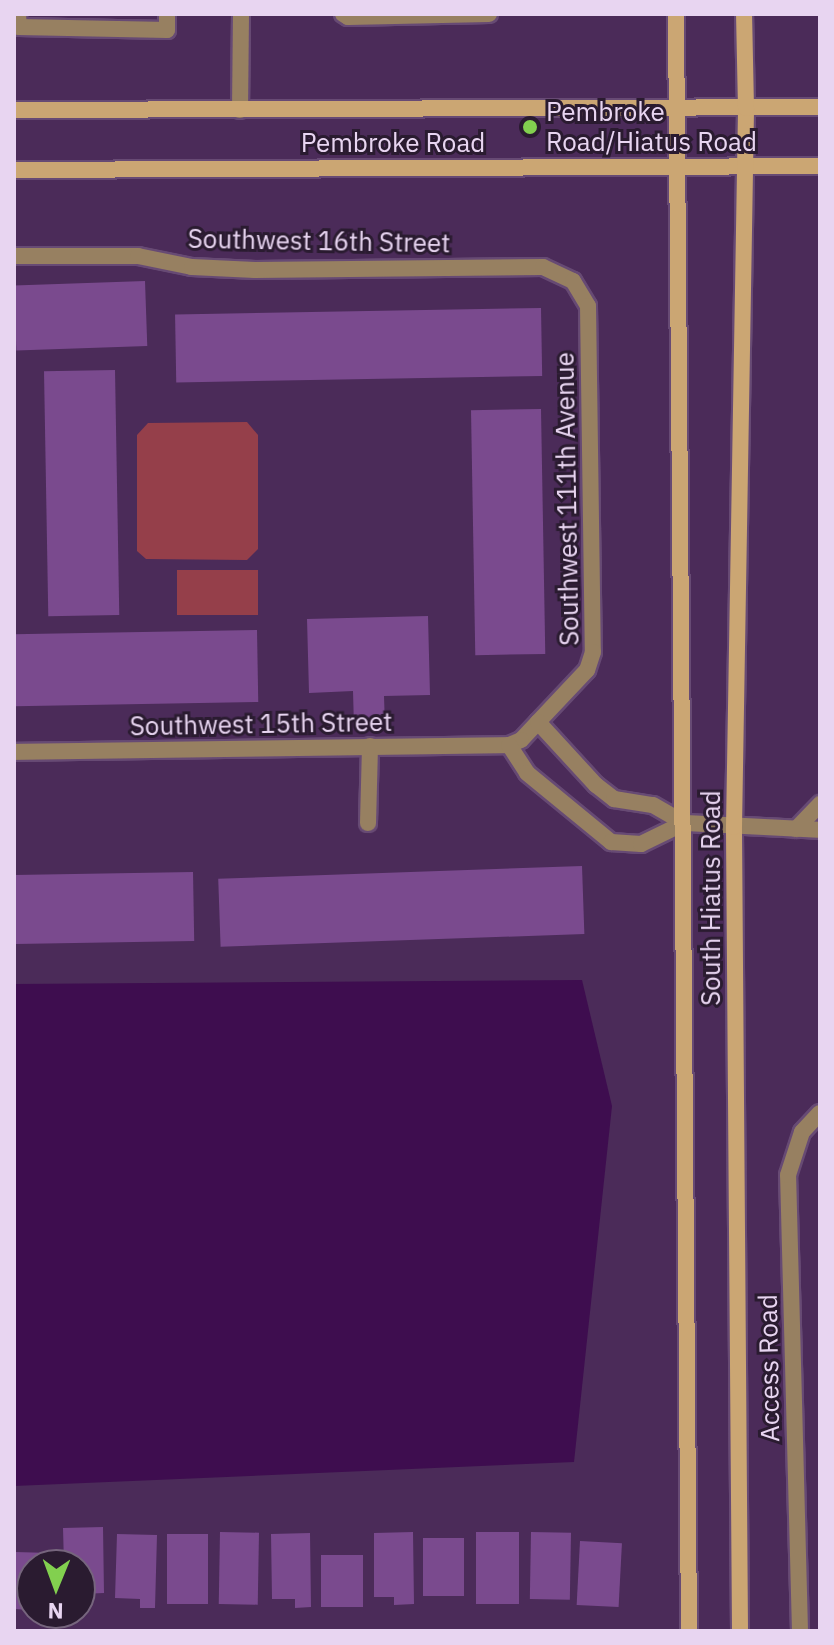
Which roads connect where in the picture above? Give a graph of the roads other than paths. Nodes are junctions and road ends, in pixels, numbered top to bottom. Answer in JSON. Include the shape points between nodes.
{"nodes":[{"id":1,"x":18,"y":14,"type":"edge"},
{"id":2,"x":167,"y":14,"type":"edge"},
{"id":3,"x":241,"y":14,"type":"edge"},
{"id":4,"x":343,"y":14,"type":"edge"},
{"id":5,"x":489,"y":14,"type":"edge"},
{"id":6,"x":676,"y":14,"type":"edge"},
{"id":7,"x":744,"y":14,"type":"edge"},
{"id":8,"x":820,"y":107,"type":"edge"},
{"id":9,"x":677,"y":108,"type":"junction"},
{"id":10,"x":746,"y":108,"type":"junction"},
{"id":11,"x":14,"y":110,"type":"edge"},
{"id":12,"x":240,"y":110,"type":"junction"},
{"id":13,"x":745,"y":164,"type":"junction"},
{"id":14,"x":674,"y":166,"type":"junction"},
{"id":15,"x":820,"y":166,"type":"edge"},
{"id":16,"x":14,"y":170,"type":"edge"},
{"id":17,"x":14,"y":256,"type":"edge"},
{"id":18,"x":573,"y":281,"type":"joint"},
{"id":19,"x":538,"y":722,"type":"junction"},
{"id":20,"x":515,"y":742,"type":"junction"},
{"id":21,"x":370,"y":746,"type":"junction"},
{"id":22,"x":14,"y":752,"type":"edge"},
{"id":23,"x":820,"y":804,"type":"edge"},
{"id":24,"x":368,"y":823,"type":"dead end"},
{"id":25,"x":684,"y":823,"type":"junction"},
{"id":26,"x":734,"y":827,"type":"junction"},
{"id":27,"x":796,"y":829,"type":"junction"},
{"id":28,"x":820,"y":830,"type":"edge"},
{"id":29,"x":820,"y":1113,"type":"edge"},
{"id":30,"x":689,"y":1631,"type":"edge"},
{"id":31,"x":740,"y":1631,"type":"edge"},
{"id":32,"x":800,"y":1631,"type":"edge"}],
"edges":[{"from":1,"to":2,"type":"street","via":[[19,27],[167,30]]},
{"from":3,"to":12,"type":"street"},
{"from":4,"to":5,"type":"street"},
{"from":6,"to":9,"type":"main road","name":"South Hiatus Road"},
{"from":7,"to":10,"type":"main road","name":"South Hiatus Road"},
{"from":8,"to":10,"type":"main road","name":"Pembroke Road"},
{"from":9,"to":10,"type":"main road","name":"Pembroke Road"},
{"from":9,"to":12,"type":"main road","name":"Pembroke Road"},
{"from":9,"to":14,"type":"main road","name":"South Hiatus Road"},
{"from":10,"to":13,"type":"main road","name":"South Hiatus Road"},
{"from":11,"to":12,"type":"main road","name":"Pembroke Road"},
{"from":13,"to":14,"type":"main road","name":"Pembroke Road"},
{"from":13,"to":15,"type":"main road","name":"Pembroke Road"},
{"from":13,"to":26,"type":"main road","name":"South Hiatus Road"},
{"from":14,"to":16,"type":"main road","name":"Pembroke Road"},
{"from":14,"to":25,"type":"main road","name":"South Hiatus Road"},
{"from":17,"to":18,"type":"street","name":"Southwest 16th Street","via":[[138,256],[192,267],[255,270],[543,267]]},
{"from":18,"to":19,"type":"street","name":"Southwest 111th Avenue","via":[[588,306],[593,663]]},
{"from":19,"to":20,"type":"street","name":"Southwest 111th Avenue"},
{"from":19,"to":25,"type":"street","via":[[614,799],[653,805]]},
{"from":20,"to":21,"type":"street","name":"Southwest 15th Street"},
{"from":20,"to":25,"type":"street","via":[[527,773],[611,842],[641,844]]},
{"from":21,"to":22,"type":"street","name":"Southwest 15th Street"},
{"from":21,"to":24,"type":"street"},
{"from":23,"to":27,"type":"street"},
{"from":25,"to":26,"type":"street"},
{"from":25,"to":30,"type":"main road","name":"South Hiatus Road"},
{"from":26,"to":27,"type":"street"},
{"from":26,"to":31,"type":"main road","name":"South Hiatus Road"},
{"from":27,"to":28,"type":"street"},
{"from":29,"to":32,"type":"street","name":"Access Road","via":[[802,1132],[788,1175]]}]}
